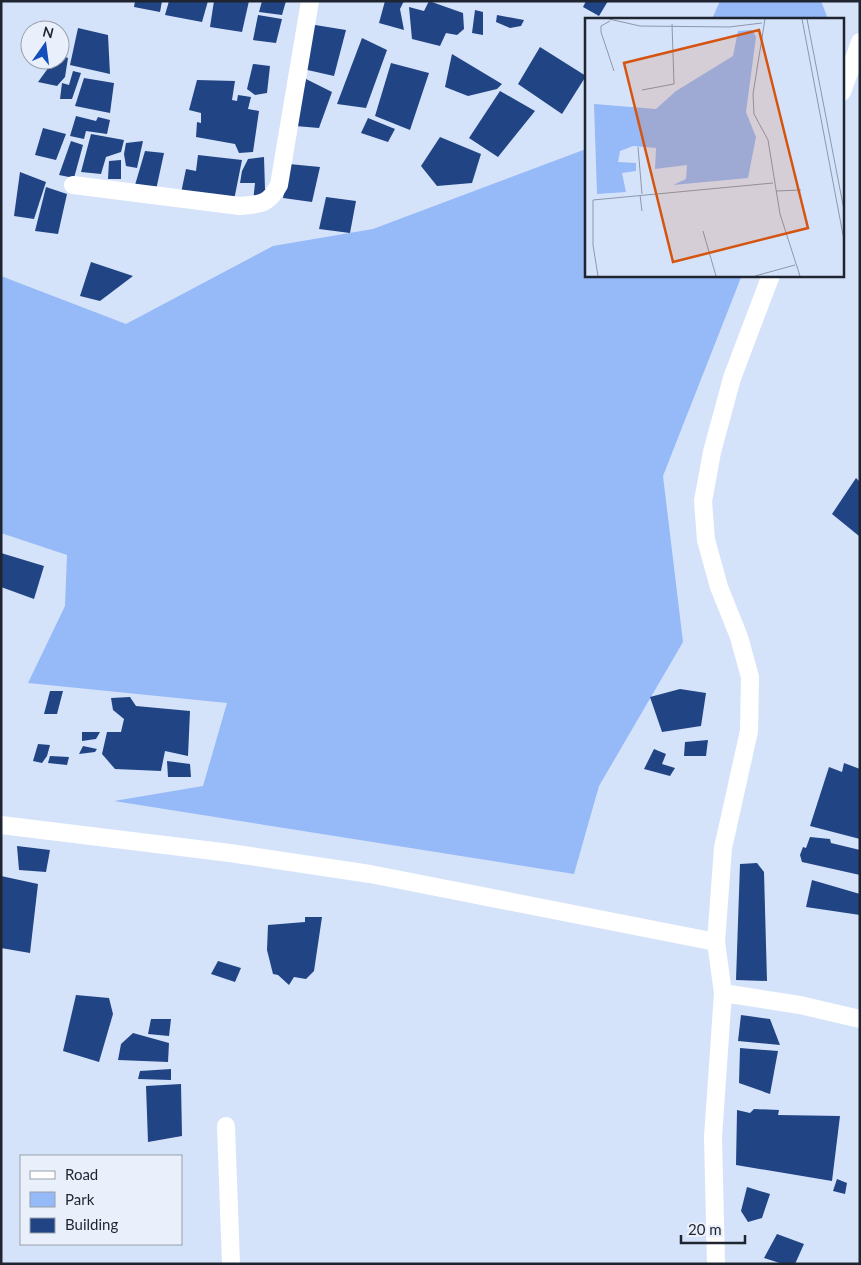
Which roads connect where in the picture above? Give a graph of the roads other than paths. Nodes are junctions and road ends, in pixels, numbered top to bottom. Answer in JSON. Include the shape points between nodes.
{"nodes":[{"id":1,"x":310,"y":1,"type":"edge"},
{"id":2,"x":860,"y":42,"type":"edge"},
{"id":3,"x":844,"y":86,"type":"edge"},
{"id":4,"x":72,"y":185,"type":"dead end"},
{"id":5,"x":771,"y":276,"type":"edge"},
{"id":6,"x":1,"y":825,"type":"edge"},
{"id":7,"x":716,"y":942,"type":"junction"},
{"id":8,"x":723,"y":993,"type":"junction"},
{"id":9,"x":860,"y":1019,"type":"edge"},
{"id":10,"x":226,"y":1126,"type":"dead end"},
{"id":11,"x":231,"y":1264,"type":"edge"},
{"id":12,"x":716,"y":1264,"type":"edge"}],
"edges":[{"from":1,"to":4,"type":"street","via":[[279,185],[272,199],[260,205],[240,206]]},
{"from":2,"to":3,"type":"street"},
{"from":5,"to":7,"type":"street","via":[[732,378],[703,501],[706,540],[750,677],[749,731],[723,848]]},
{"from":6,"to":7,"type":"street","via":[[370,874]]},
{"from":7,"to":8,"type":"street"},
{"from":8,"to":9,"type":"street","via":[[800,1005]]},
{"from":8,"to":12,"type":"street","via":[[713,1137]]},
{"from":10,"to":11,"type":"street"}]}
